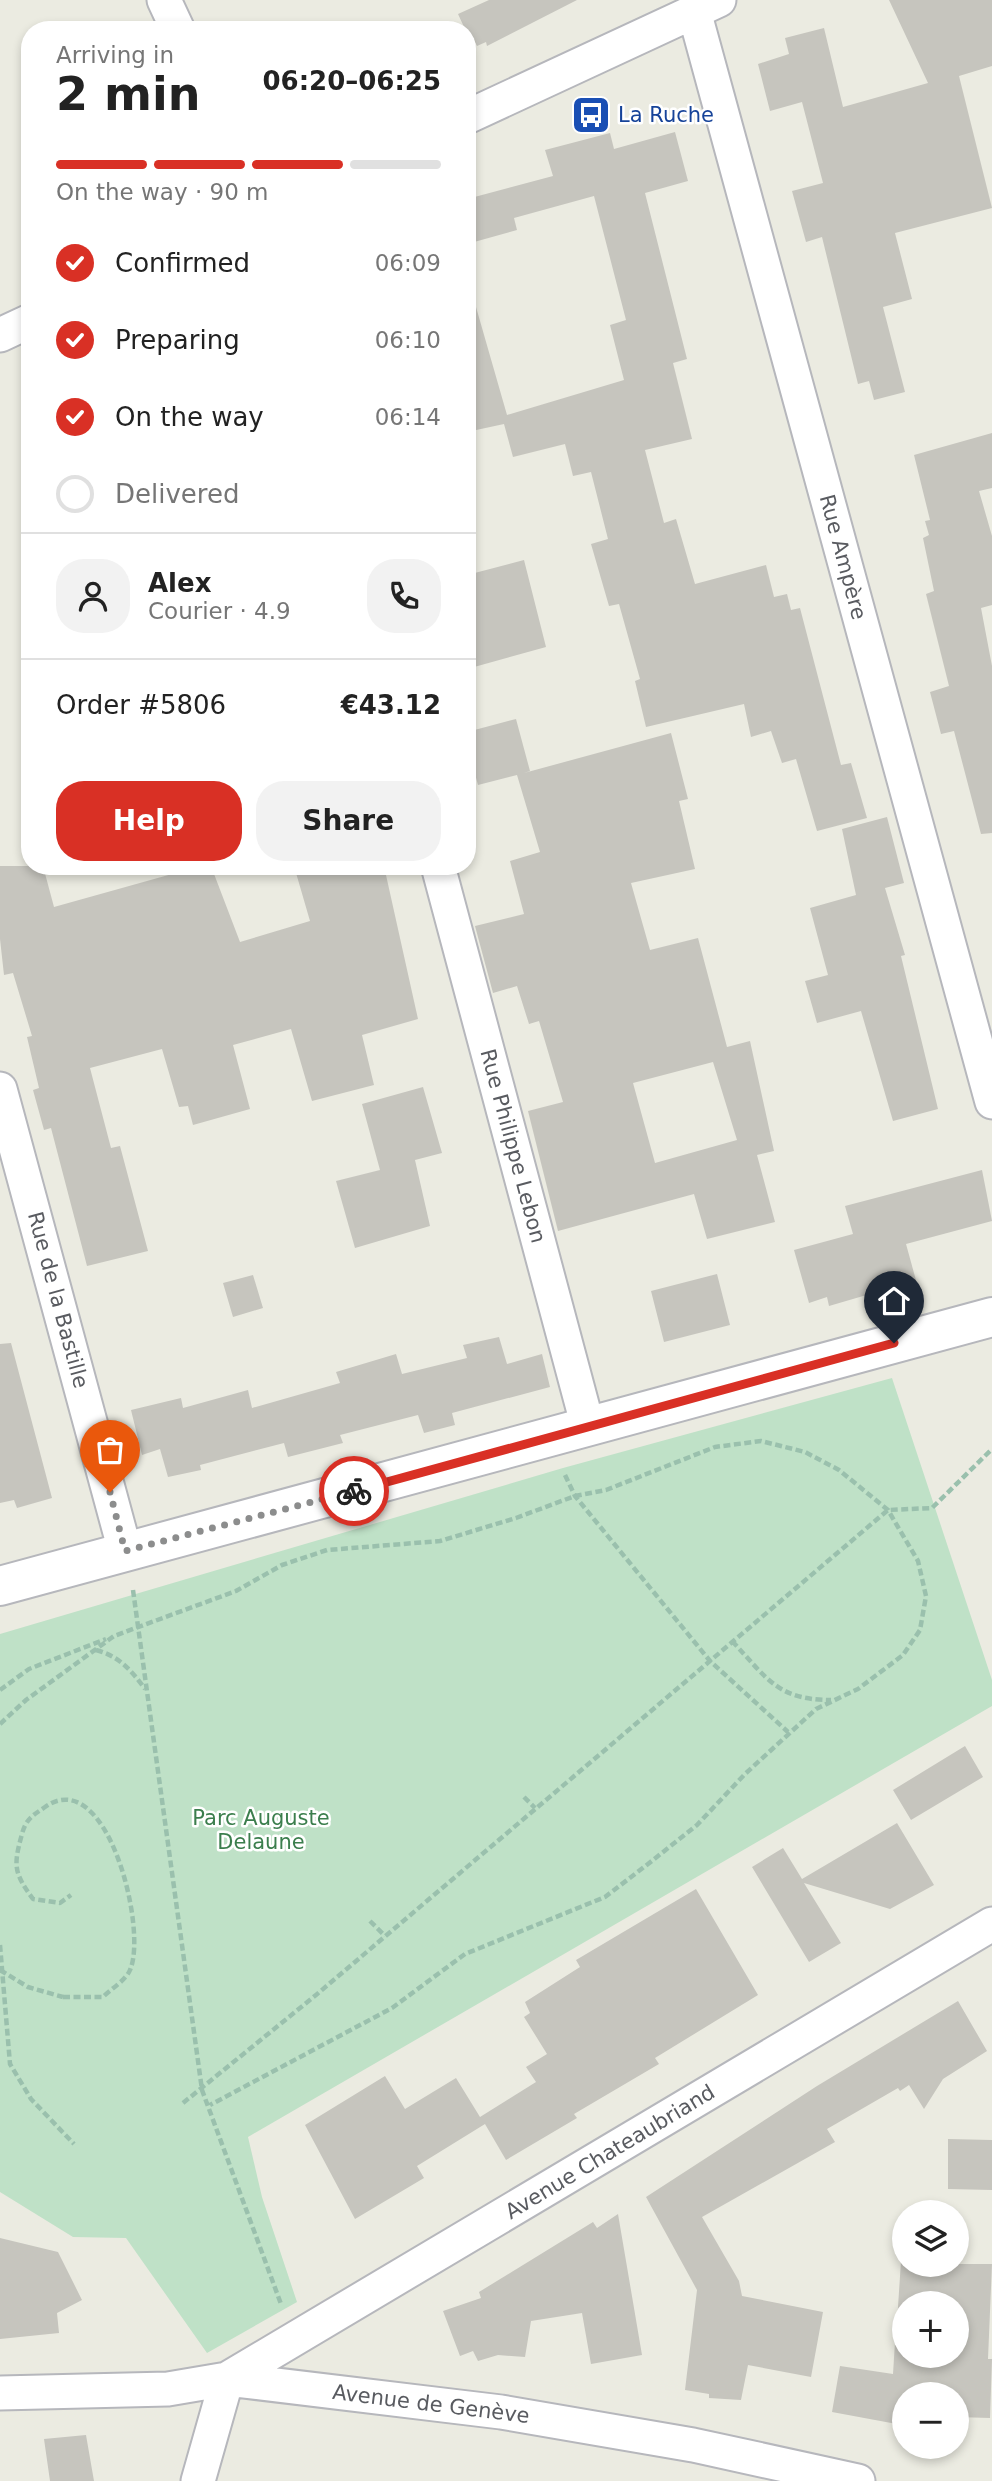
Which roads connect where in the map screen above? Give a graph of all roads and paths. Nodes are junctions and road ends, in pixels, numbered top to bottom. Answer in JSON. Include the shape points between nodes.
{"nodes":[{"id":1,"x":164,"y":0,"type":"edge"},
{"id":2,"x":706,"y":6,"type":"edge"},
{"id":3,"x":174,"y":21,"type":"edge"},
{"id":4,"x":476,"y":113,"type":"edge"},
{"id":5,"x":21,"y":325,"type":"edge"},
{"id":6,"x":0,"y":335,"type":"edge"},
{"id":7,"x":440,"y":875,"type":"edge"},
{"id":8,"x":0,"y":1089,"type":"edge"},
{"id":9,"x":992,"y":1102,"type":"edge"},
{"id":10,"x":992,"y":1317,"type":"edge"},
{"id":11,"x":572,"y":1431,"type":"junction"},
{"id":12,"x":992,"y":1449,"type":"edge"},
{"id":13,"x":575,"y":1496,"type":"junction"},
{"id":14,"x":888,"y":1510,"type":"junction"},
{"id":15,"x":125,"y":1551,"type":"junction"},
{"id":16,"x":0,"y":1586,"type":"edge"},
{"id":17,"x":138,"y":1627,"type":"junction"},
{"id":18,"x":114,"y":1636,"type":"junction"},
{"id":19,"x":732,"y":1640,"type":"junction"},
{"id":20,"x":95,"y":1650,"type":"junction"},
{"id":21,"x":710,"y":1661,"type":"junction"},
{"id":22,"x":0,"y":1690,"type":"edge"},
{"id":23,"x":146,"y":1691,"type":"junction"},
{"id":24,"x":836,"y":1700,"type":"junction"},
{"id":25,"x":0,"y":1724,"type":"edge"},
{"id":26,"x":788,"y":1732,"type":"junction"},
{"id":27,"x":524,"y":1797,"type":"dead end"},
{"id":28,"x":535,"y":1808,"type":"junction"},
{"id":29,"x":71,"y":1895,"type":"dead end"},
{"id":30,"x":370,"y":1921,"type":"dead end"},
{"id":31,"x":992,"y":1923,"type":"edge"},
{"id":32,"x":385,"y":1936,"type":"junction"},
{"id":33,"x":0,"y":1945,"type":"edge"},
{"id":34,"x":0,"y":1970,"type":"edge"},
{"id":35,"x":202,"y":2090,"type":"junction"},
{"id":36,"x":183,"y":2103,"type":"dead end"},
{"id":37,"x":210,"y":2105,"type":"junction"},
{"id":38,"x":74,"y":2144,"type":"dead end"},
{"id":39,"x":302,"y":2335,"type":"junction"},
{"id":40,"x":228,"y":2379,"type":"junction"},
{"id":41,"x":0,"y":2393,"type":"edge"},
{"id":42,"x":198,"y":2481,"type":"edge"},
{"id":43,"x":858,"y":2481,"type":"edge"}],
"edges":[{"from":1,"to":3,"type":"street"},
{"from":2,"to":4,"type":"street"},
{"from":2,"to":9,"type":"street","name":"Rue Ampère"},
{"from":5,"to":6,"type":"street"},
{"from":7,"to":11,"type":"street","name":"Rue Philippe Lebon"},
{"from":8,"to":15,"type":"street","name":"Rue de la Bastille"},
{"from":10,"to":11,"type":"street"},
{"from":11,"to":13,"type":"path","via":[[563,1468]]},
{"from":11,"to":15,"type":"street"},
{"from":12,"to":14,"type":"path","via":[[932,1508]]},
{"from":13,"to":14,"type":"path","via":[[652,1475],[715,1447],[761,1441],[805,1452],[839,1469]]},
{"from":13,"to":17,"type":"path","via":[[440,1541],[327,1550],[282,1565],[236,1591]]},
{"from":13,"to":21,"type":"path"},
{"from":14,"to":19,"type":"path"},
{"from":14,"to":24,"type":"path","via":[[918,1561],[926,1596],[920,1630],[903,1655]]},
{"from":15,"to":16,"type":"street"},
{"from":15,"to":17,"type":"path"},
{"from":17,"to":18,"type":"path"},
{"from":17,"to":23,"type":"path"},
{"from":18,"to":20,"type":"path"},
{"from":18,"to":22,"type":"path","via":[[29,1669]]},
{"from":19,"to":21,"type":"path"},
{"from":19,"to":24,"type":"path","via":[[783,1693],[808,1700]]},
{"from":20,"to":23,"type":"path","via":[[113,1655]]},
{"from":20,"to":25,"type":"path"},
{"from":21,"to":26,"type":"path"},
{"from":21,"to":28,"type":"path"},
{"from":23,"to":35,"type":"path"},
{"from":24,"to":26,"type":"path","via":[[816,1709]]},
{"from":26,"to":37,"type":"path","via":[[697,1825],[605,1897],[465,1954],[391,2008]]},
{"from":27,"to":28,"type":"path"},
{"from":28,"to":32,"type":"path"},
{"from":29,"to":34,"type":"path","bridge":true,"via":[[60,1903],[33,1899],[17,1877],[18,1848],[26,1820],[54,1800],[77,1801],[96,1816],[118,1854],[136,1940],[130,1972],[103,1997],[63,1997],[28,1987]]},
{"from":30,"to":32,"type":"path"},
{"from":31,"to":39,"type":"street","name":"Avenue Chateaubriand"},
{"from":32,"to":35,"type":"path"},
{"from":33,"to":38,"type":"path","via":[[10,2064],[31,2099]]},
{"from":35,"to":36,"type":"path"},
{"from":35,"to":37,"type":"path"},
{"from":37,"to":39,"type":"path","via":[[283,2310]]},
{"from":39,"to":40,"type":"street","name":"Avenue Chateaubriand"},
{"from":40,"to":41,"type":"street","name":"Avenue de Genève","via":[[168,2389]]},
{"from":40,"to":42,"type":"street"},
{"from":40,"to":43,"type":"street","name":"Avenue de Genève","via":[[501,2412],[693,2445]]}]}
